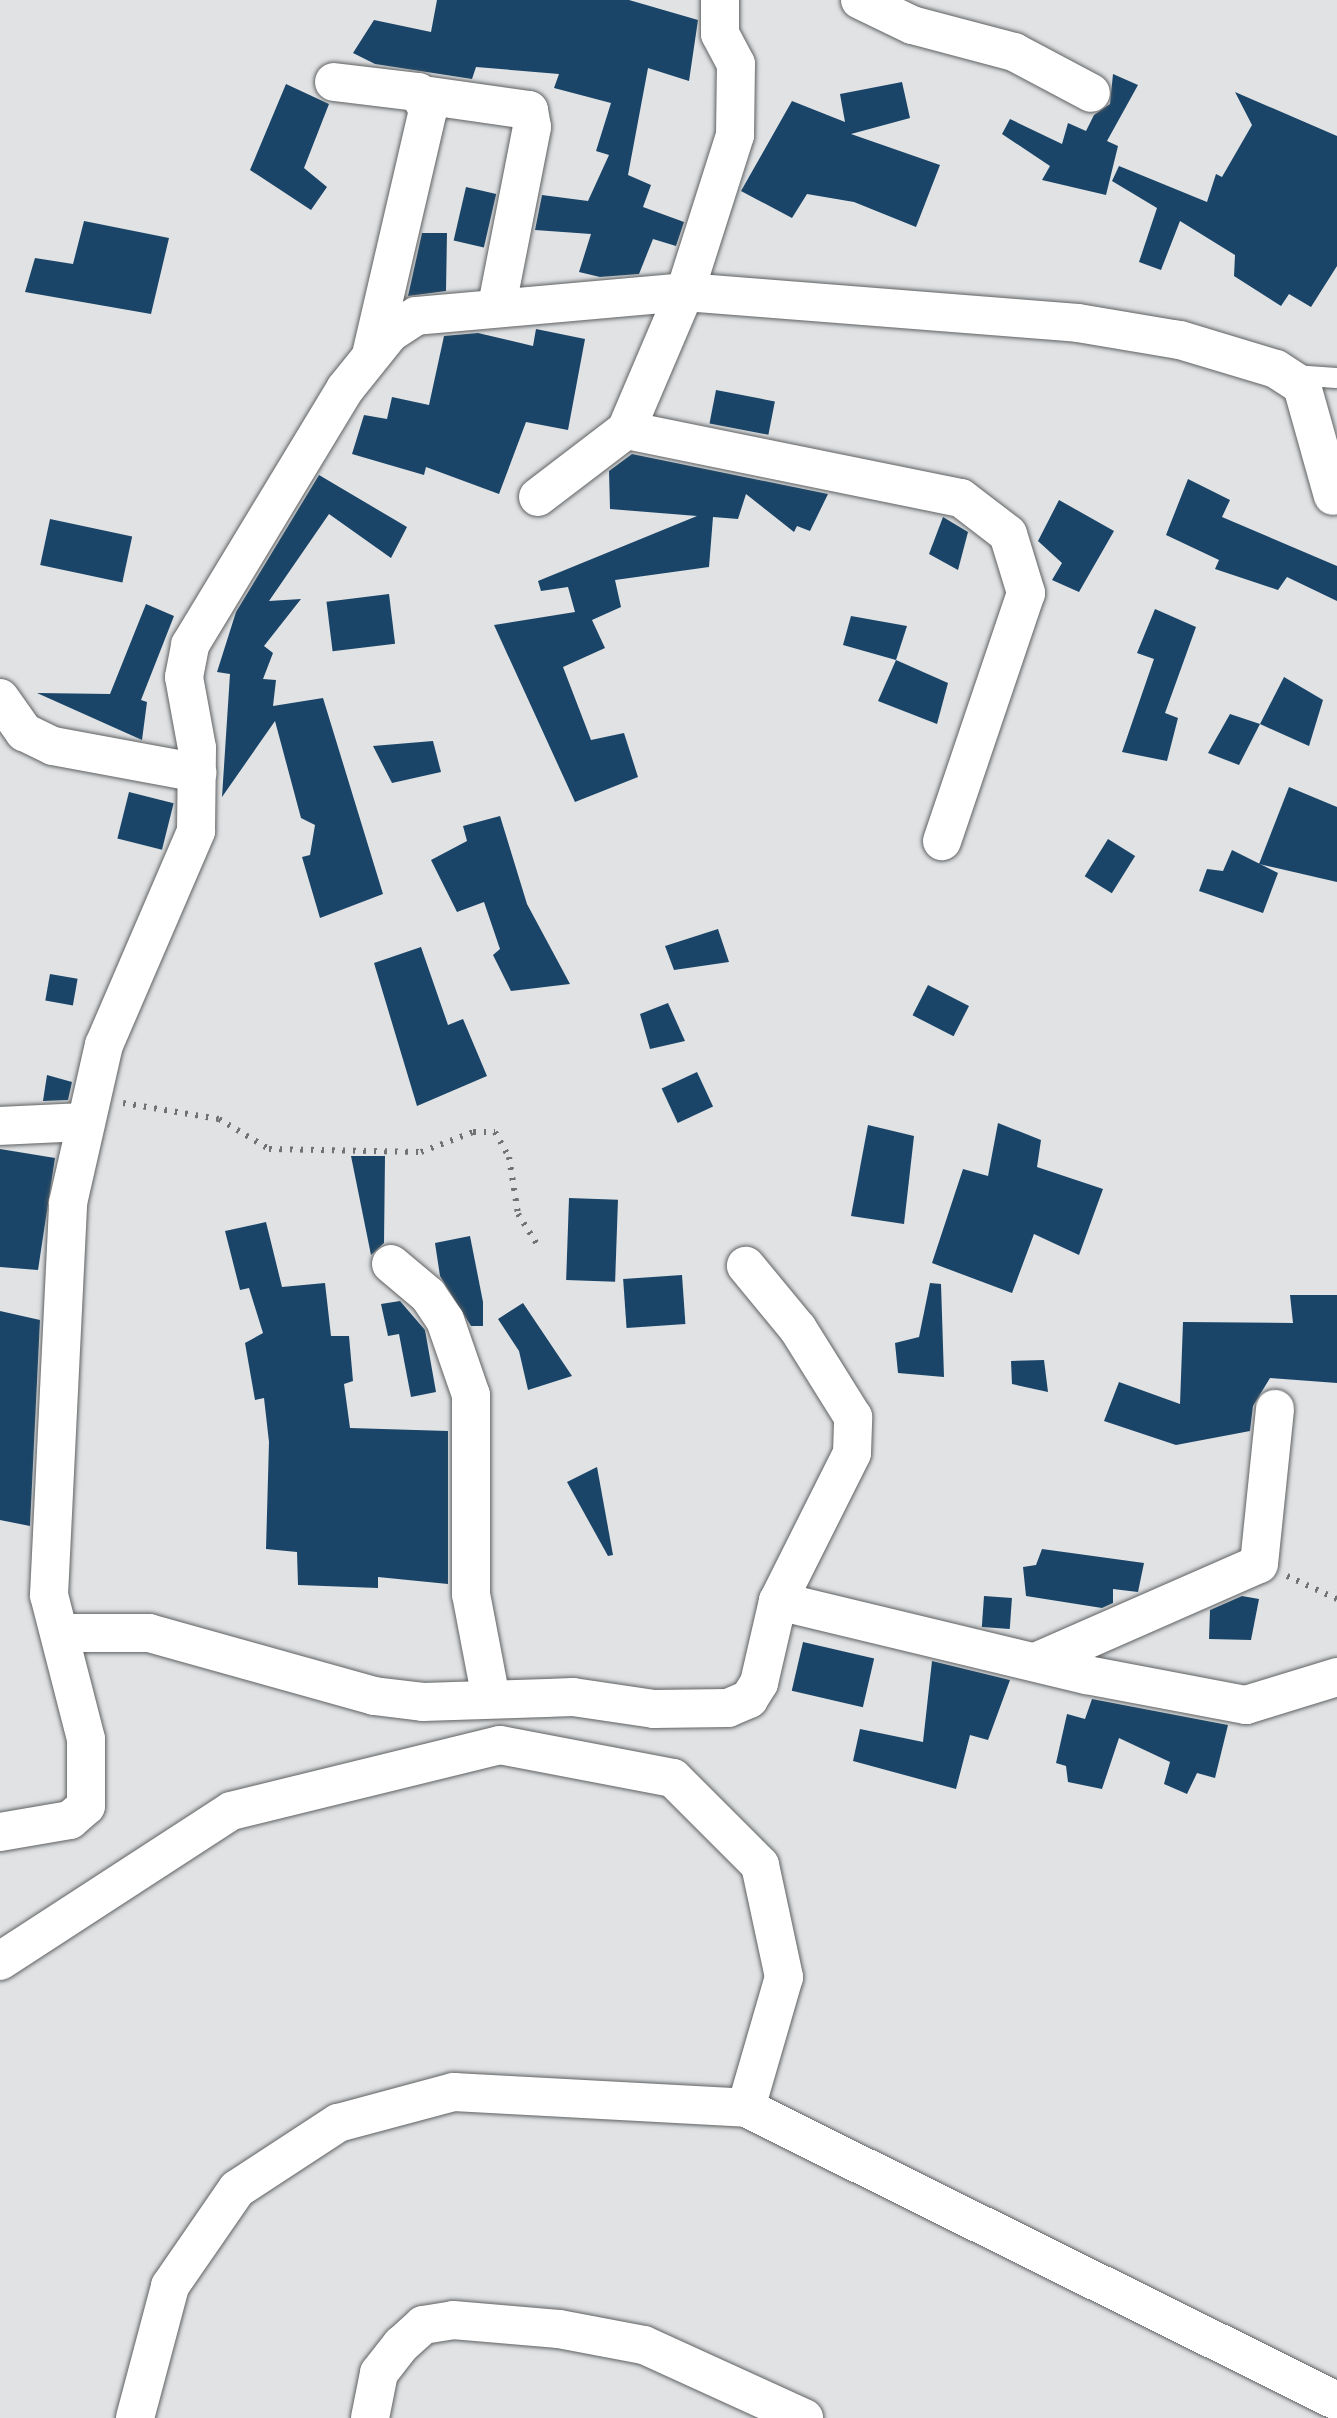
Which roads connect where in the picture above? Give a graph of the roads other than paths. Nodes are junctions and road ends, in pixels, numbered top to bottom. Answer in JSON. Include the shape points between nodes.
{"nodes":[{"id":1,"x":720,"y":0,"type":"edge"},
{"id":2,"x":860,"y":0,"type":"edge"},
{"id":3,"x":920,"y":13,"type":"edge"},
{"id":4,"x":334,"y":82,"type":"dead end"},
{"id":5,"x":1090,"y":93,"type":"dead end"},
{"id":6,"x":423,"y":95,"type":"junction"},
{"id":7,"x":685,"y":292,"type":"junction"},
{"id":8,"x":497,"y":306,"type":"junction"},
{"id":9,"x":371,"y":354,"type":"junction"},
{"id":10,"x":1291,"y":375,"type":"junction"},
{"id":11,"x":1337,"y":378,"type":"edge"},
{"id":12,"x":626,"y":430,"type":"junction"},
{"id":13,"x":1333,"y":496,"type":"dead end"},
{"id":14,"x":538,"y":497,"type":"dead end"},
{"id":15,"x":0,"y":698,"type":"edge"},
{"id":16,"x":198,"y":774,"type":"junction"},
{"id":17,"x":942,"y":841,"type":"dead end"},
{"id":18,"x":89,"y":1111,"type":"junction"},
{"id":19,"x":0,"y":1126,"type":"edge"},
{"id":20,"x":392,"y":1264,"type":"dead end"},
{"id":21,"x":746,"y":1266,"type":"dead end"},
{"id":22,"x":1275,"y":1409,"type":"dead end"},
{"id":23,"x":778,"y":1602,"type":"junction"},
{"id":24,"x":62,"y":1633,"type":"junction"},
{"id":25,"x":1038,"y":1661,"type":"junction"},
{"id":26,"x":1337,"y":1677,"type":"edge"},
{"id":27,"x":490,"y":1700,"type":"junction"},
{"id":28,"x":0,"y":1832,"type":"edge"},
{"id":29,"x":0,"y":1961,"type":"edge"},
{"id":30,"x":746,"y":2108,"type":"junction"},
{"id":31,"x":1337,"y":2401,"type":"edge"},
{"id":32,"x":135,"y":2418,"type":"edge"},
{"id":33,"x":370,"y":2418,"type":"edge"},
{"id":34,"x":804,"y":2418,"type":"edge"}],
"edges":[{"from":1,"to":7,"type":"street","via":[[720,34],[736,64],[735,134]]},
{"from":2,"to":3,"type":"street"},
{"from":3,"to":5,"type":"street"},
{"from":4,"to":6,"type":"street"},
{"from":6,"to":8,"type":"street","via":[[529,110],[532,127]]},
{"from":6,"to":9,"type":"street","via":[[428,110]]},
{"from":7,"to":8,"type":"street"},
{"from":7,"to":10,"type":"street","via":[[1078,323],[1180,340]]},
{"from":7,"to":12,"type":"street"},
{"from":8,"to":9,"type":"street","via":[[416,316]]},
{"from":9,"to":16,"type":"street","via":[[190,645],[184,676]]},
{"from":10,"to":11,"type":"lane"},
{"from":10,"to":13,"type":"street","via":[[1302,386]]},
{"from":12,"to":14,"type":"street"},
{"from":12,"to":17,"type":"street","via":[[961,498],[1008,534],[1026,593]]},
{"from":15,"to":16,"type":"street","via":[[24,732],[53,746]]},
{"from":16,"to":18,"type":"street","via":[[196,831],[104,1045]]},
{"from":18,"to":19,"type":"street"},
{"from":18,"to":24,"type":"street","via":[[68,1203],[49,1595]]},
{"from":20,"to":27,"type":"street","via":[[428,1295],[444,1320],[471,1395],[471,1594]]},
{"from":21,"to":23,"type":"street","via":[[798,1329],[852,1417],[852,1453]]},
{"from":22,"to":25,"type":"street","via":[[1259,1564]]},
{"from":23,"to":25,"type":"street"},
{"from":23,"to":27,"type":"street","via":[[759,1684],[728,1708],[654,1708],[574,1697]]},
{"from":24,"to":27,"type":"street","via":[[150,1633],[374,1696]]},
{"from":24,"to":28,"type":"street","via":[[86,1739],[86,1806],[70,1820]]},
{"from":25,"to":26,"type":"street","via":[[1246,1705]]},
{"from":29,"to":30,"type":"street","via":[[231,1811],[500,1745],[674,1778],[760,1866],[784,1977]]},
{"from":30,"to":31,"type":"street"},
{"from":30,"to":32,"type":"street","via":[[454,2092],[338,2123],[236,2188],[170,2286]]},
{"from":33,"to":34,"type":"street","via":[[379,2373],[401,2345],[423,2325],[453,2320],[644,2344]]}]}
